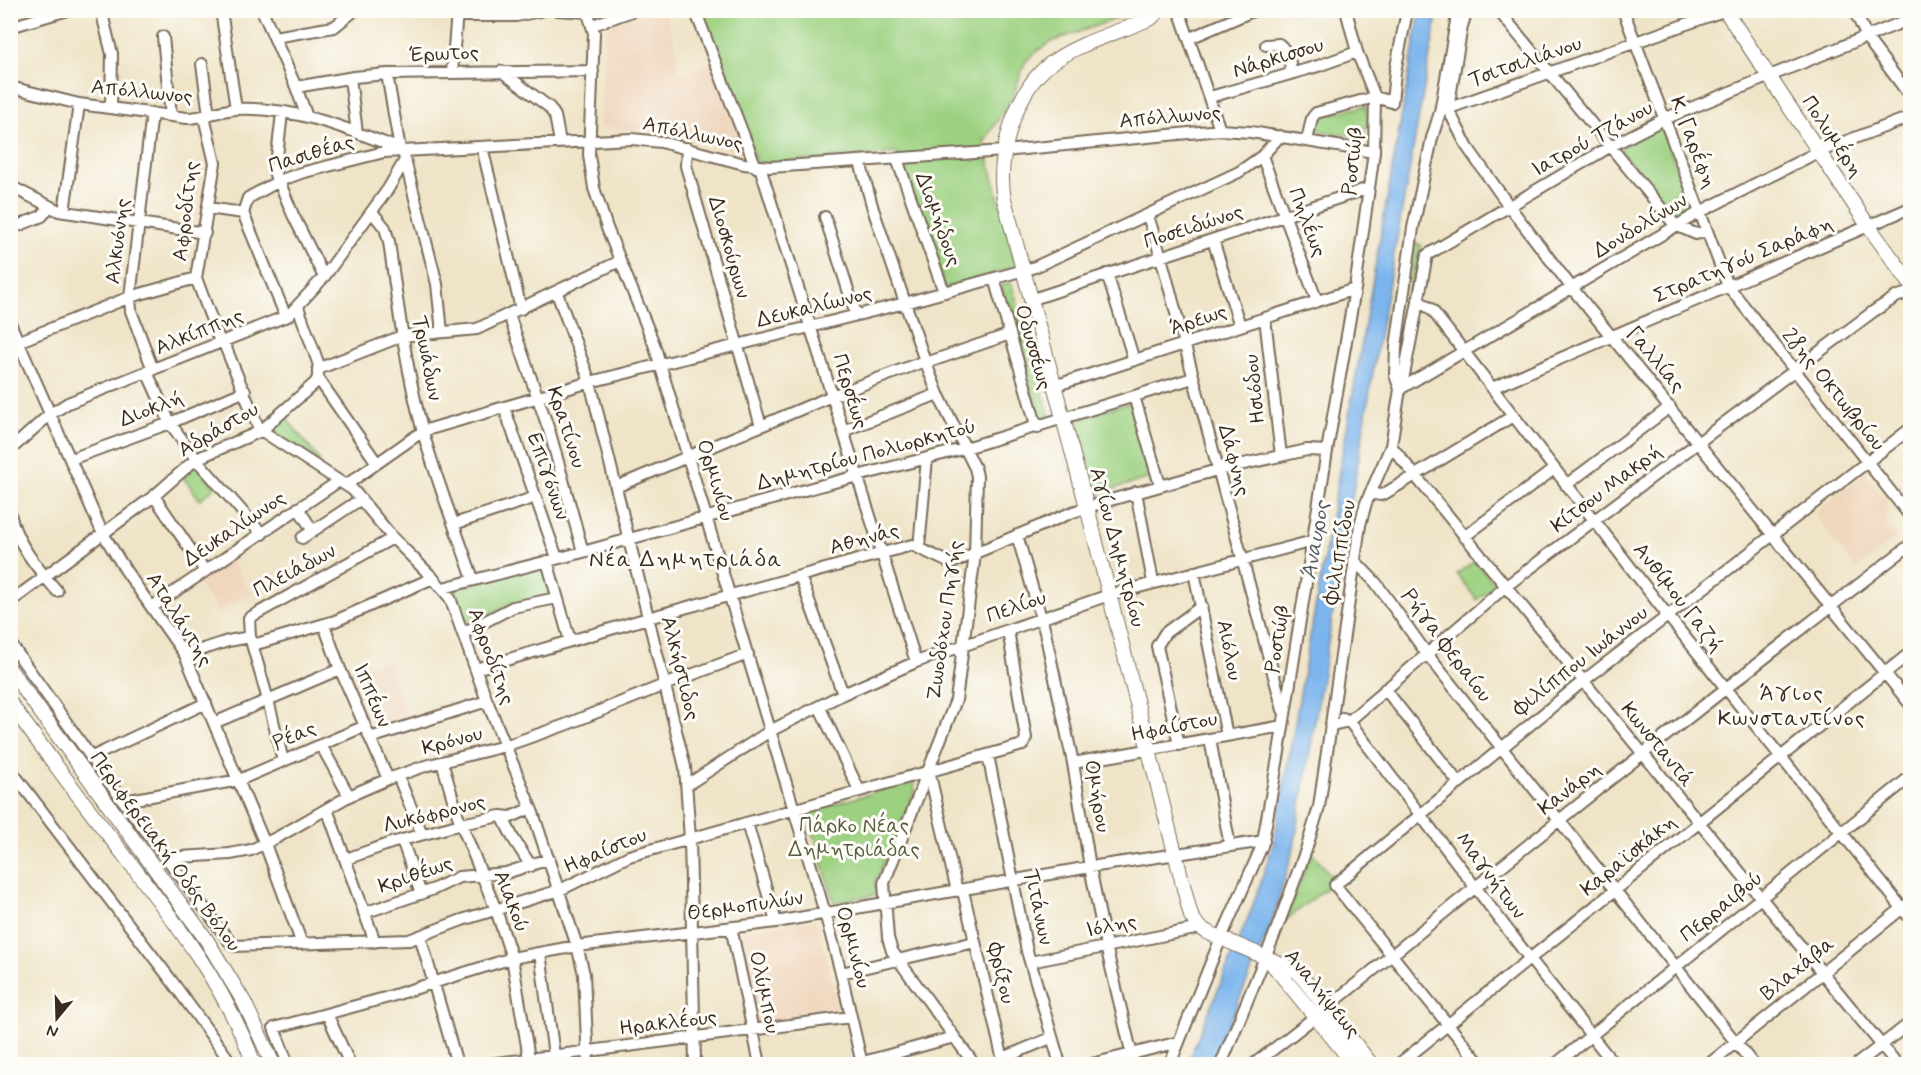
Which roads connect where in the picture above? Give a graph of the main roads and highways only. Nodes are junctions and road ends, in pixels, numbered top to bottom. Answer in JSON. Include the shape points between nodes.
{"nodes":[{"id":1,"x":1160,"y":10,"type":"edge"},
{"id":2,"x":1725,"y":11,"type":"edge"},
{"id":3,"x":1911,"y":283,"type":"edge"},
{"id":4,"x":10,"y":670,"type":"edge"},
{"id":5,"x":10,"y":702,"type":"edge"},
{"id":6,"x":1264,"y":956,"type":"joint"},
{"id":7,"x":1322,"y":1012,"type":"junction"},
{"id":8,"x":254,"y":1065,"type":"edge"},
{"id":9,"x":273,"y":1065,"type":"edge"},
{"id":10,"x":1354,"y":1065,"type":"edge"},
{"id":11,"x":1371,"y":1065,"type":"edge"}],
"edges":[{"from":1,"to":6,"type":"main road","name":"Αγίου Δημητρίου","via":[[1151,18],[1069,53],[1045,68],[1021,104],[1004,151],[1002,192],[1191,916],[1200,928]]},
{"from":2,"to":3,"type":"main road","name":"Πολυμέρη","via":[[1869,227]]},
{"from":4,"to":9,"type":"main road","name":"Περιφερειακή Οδός Βόλου","via":[[206,939],[244,1002]]},
{"from":5,"to":8,"type":"main road","name":"Περιφερειακή Οδός Βόλου","via":[[187,940],[230,1011]]},
{"from":6,"to":7,"type":"main road","name":"Αναλήψεως"},
{"from":7,"to":10,"type":"main road","name":"Αναλήψεως"},
{"from":7,"to":11,"type":"main road","name":"Αναλήψεως"}]}
